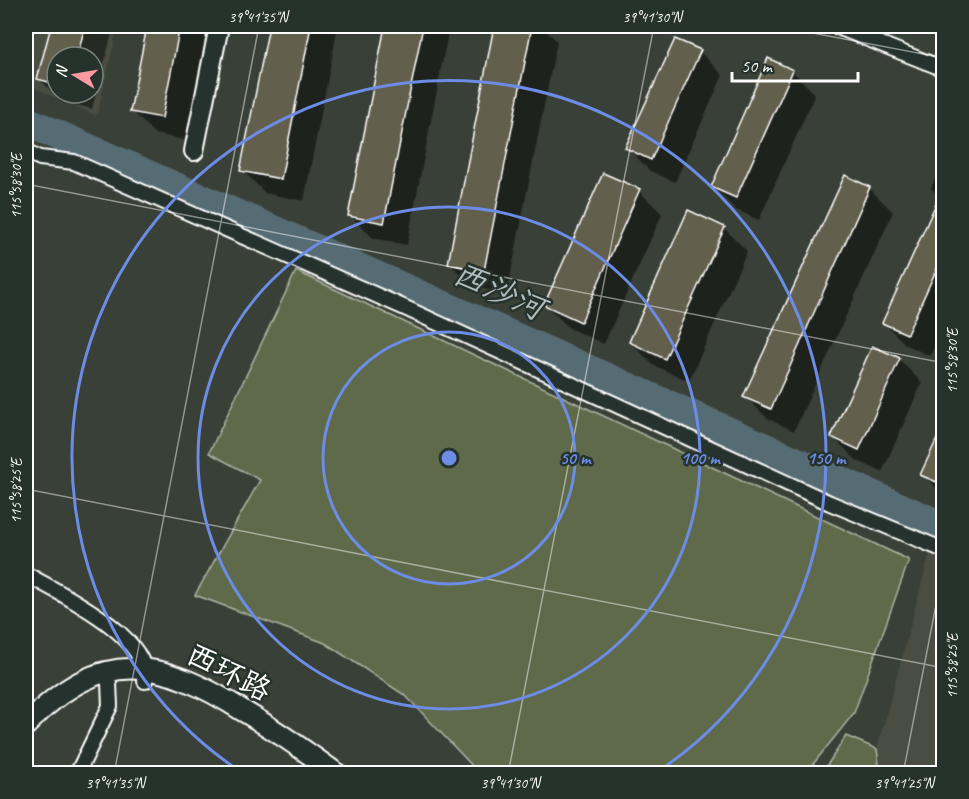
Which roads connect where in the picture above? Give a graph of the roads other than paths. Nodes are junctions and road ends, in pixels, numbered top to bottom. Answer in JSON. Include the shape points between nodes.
{"nodes":[{"id":1,"x":219,"y":26,"type":"edge"},
{"id":2,"x":836,"y":26,"type":"edge"},
{"id":3,"x":944,"y":69,"type":"edge"},
{"id":4,"x":194,"y":150,"type":"dead end"},
{"id":5,"x":26,"y":151,"type":"edge"},
{"id":6,"x":944,"y":550,"type":"edge"},
{"id":7,"x":26,"y":574,"type":"edge"},
{"id":8,"x":146,"y":674,"type":"junction"},
{"id":9,"x":109,"y":683,"type":"junction"},
{"id":10,"x":26,"y":725,"type":"edge"},
{"id":11,"x":26,"y":740,"type":"edge"},
{"id":12,"x":77,"y":774,"type":"edge"},
{"id":13,"x":318,"y":774,"type":"edge"},
{"id":14,"x":337,"y":774,"type":"edge"}],
"edges":[{"from":1,"to":4,"type":"street"},
{"from":2,"to":3,"type":"street"},
{"from":5,"to":6,"type":"street","via":[[40,158],[75,162],[830,503]]},
{"from":7,"to":8,"type":"street","via":[[129,640]]},
{"from":8,"to":9,"type":"main road","name":"西环路"},
{"from":8,"to":10,"type":"main road","name":"西环路","via":[[125,668],[81,681],[61,691]]},
{"from":8,"to":13,"type":"main road","name":"西环路","via":[[212,704]]},
{"from":8,"to":14,"type":"main road","name":"西环路","via":[[177,675],[211,690],[296,743]]},
{"from":9,"to":11,"type":"main road","name":"西环路","via":[[68,701]]},
{"from":9,"to":12,"type":"street","via":[[110,706]]}]}
